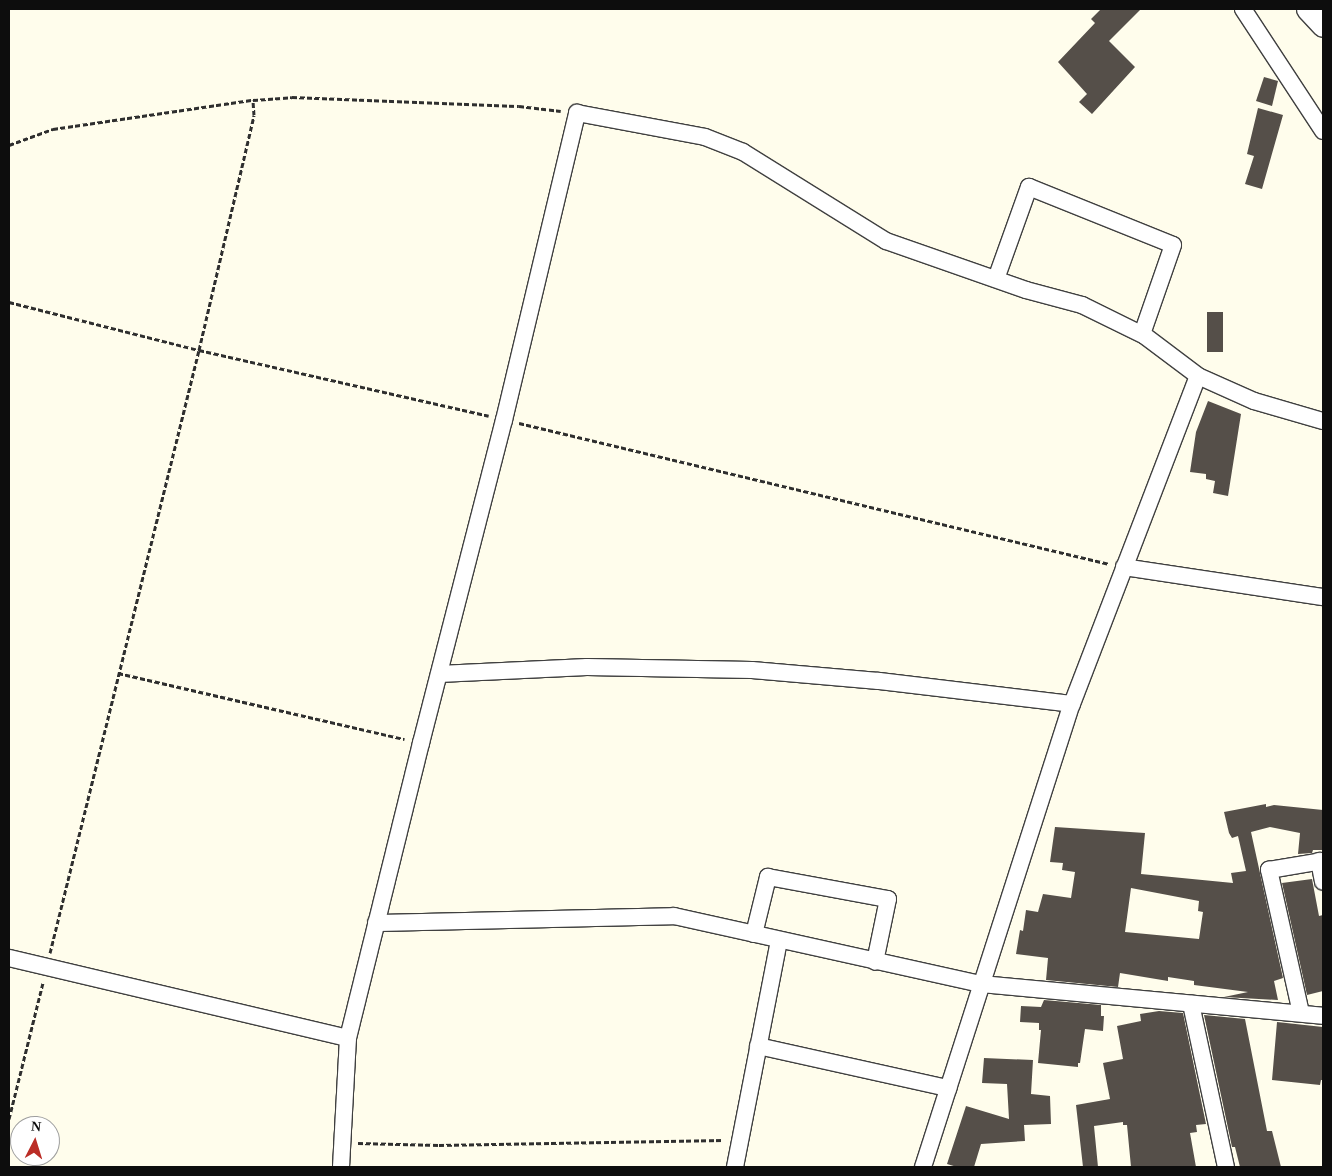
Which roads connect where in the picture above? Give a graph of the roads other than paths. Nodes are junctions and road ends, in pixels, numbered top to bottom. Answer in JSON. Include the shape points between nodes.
{"nodes":[{"id":1,"x":1243,"y":9,"type":"edge"},
{"id":2,"x":1307,"y":9,"type":"edge"},
{"id":3,"x":1323,"y":26,"type":"edge"},
{"id":4,"x":1323,"y":131,"type":"edge"},
{"id":5,"x":996,"y":280,"type":"junction"},
{"id":6,"x":1142,"y":334,"type":"junction"},
{"id":7,"x":1198,"y":376,"type":"junction"},
{"id":8,"x":1323,"y":421,"type":"edge"},
{"id":9,"x":1124,"y":568,"type":"junction"},
{"id":10,"x":1323,"y":597,"type":"edge"},
{"id":11,"x":439,"y":674,"type":"junction"},
{"id":12,"x":1072,"y":704,"type":"junction"},
{"id":13,"x":1321,"y":861,"type":"edge"},
{"id":14,"x":1323,"y":882,"type":"edge"},
{"id":15,"x":376,"y":923,"type":"junction"},
{"id":16,"x":754,"y":934,"type":"junction"},
{"id":17,"x":779,"y":940,"type":"junction"},
{"id":18,"x":9,"y":958,"type":"edge"},
{"id":19,"x":875,"y":962,"type":"junction"},
{"id":20,"x":981,"y":984,"type":"junction"},
{"id":21,"x":1191,"y":1004,"type":"junction"},
{"id":22,"x":1301,"y":1014,"type":"junction"},
{"id":23,"x":1323,"y":1016,"type":"edge"},
{"id":24,"x":348,"y":1038,"type":"junction"},
{"id":25,"x":758,"y":1046,"type":"junction"},
{"id":26,"x":948,"y":1088,"type":"junction"},
{"id":27,"x":341,"y":1167,"type":"edge"},
{"id":28,"x":735,"y":1167,"type":"edge"},
{"id":29,"x":923,"y":1167,"type":"edge"},
{"id":30,"x":1226,"y":1167,"type":"edge"}],
"edges":[{"from":1,"to":4,"type":"street"},
{"from":2,"to":3,"type":"street"},
{"from":5,"to":6,"type":"street","via":[[1082,305]]},
{"from":5,"to":6,"type":"street","via":[[1029,187],[1173,245]]},
{"from":5,"to":11,"type":"street","via":[[886,241],[743,152],[713,140],[577,113]]},
{"from":6,"to":7,"type":"street"},
{"from":7,"to":8,"type":"street","via":[[1254,401]]},
{"from":7,"to":9,"type":"street"},
{"from":9,"to":10,"type":"street"},
{"from":9,"to":12,"type":"street"},
{"from":11,"to":12,"type":"street","via":[[587,667],[752,670]]},
{"from":11,"to":15,"type":"street"},
{"from":12,"to":20,"type":"street"},
{"from":13,"to":14,"type":"street"},
{"from":13,"to":22,"type":"street","via":[[1269,870]]},
{"from":15,"to":16,"type":"street","via":[[674,916]]},
{"from":15,"to":24,"type":"street"},
{"from":16,"to":17,"type":"street"},
{"from":16,"to":19,"type":"street","via":[[768,877],[888,899]]},
{"from":17,"to":19,"type":"street"},
{"from":17,"to":25,"type":"street"},
{"from":18,"to":24,"type":"street"},
{"from":19,"to":20,"type":"street"},
{"from":20,"to":21,"type":"street"},
{"from":20,"to":26,"type":"street"},
{"from":21,"to":22,"type":"street"},
{"from":21,"to":30,"type":"street"},
{"from":22,"to":23,"type":"street"},
{"from":24,"to":27,"type":"street"},
{"from":25,"to":26,"type":"street"},
{"from":25,"to":28,"type":"street"},
{"from":26,"to":29,"type":"street"}]}
